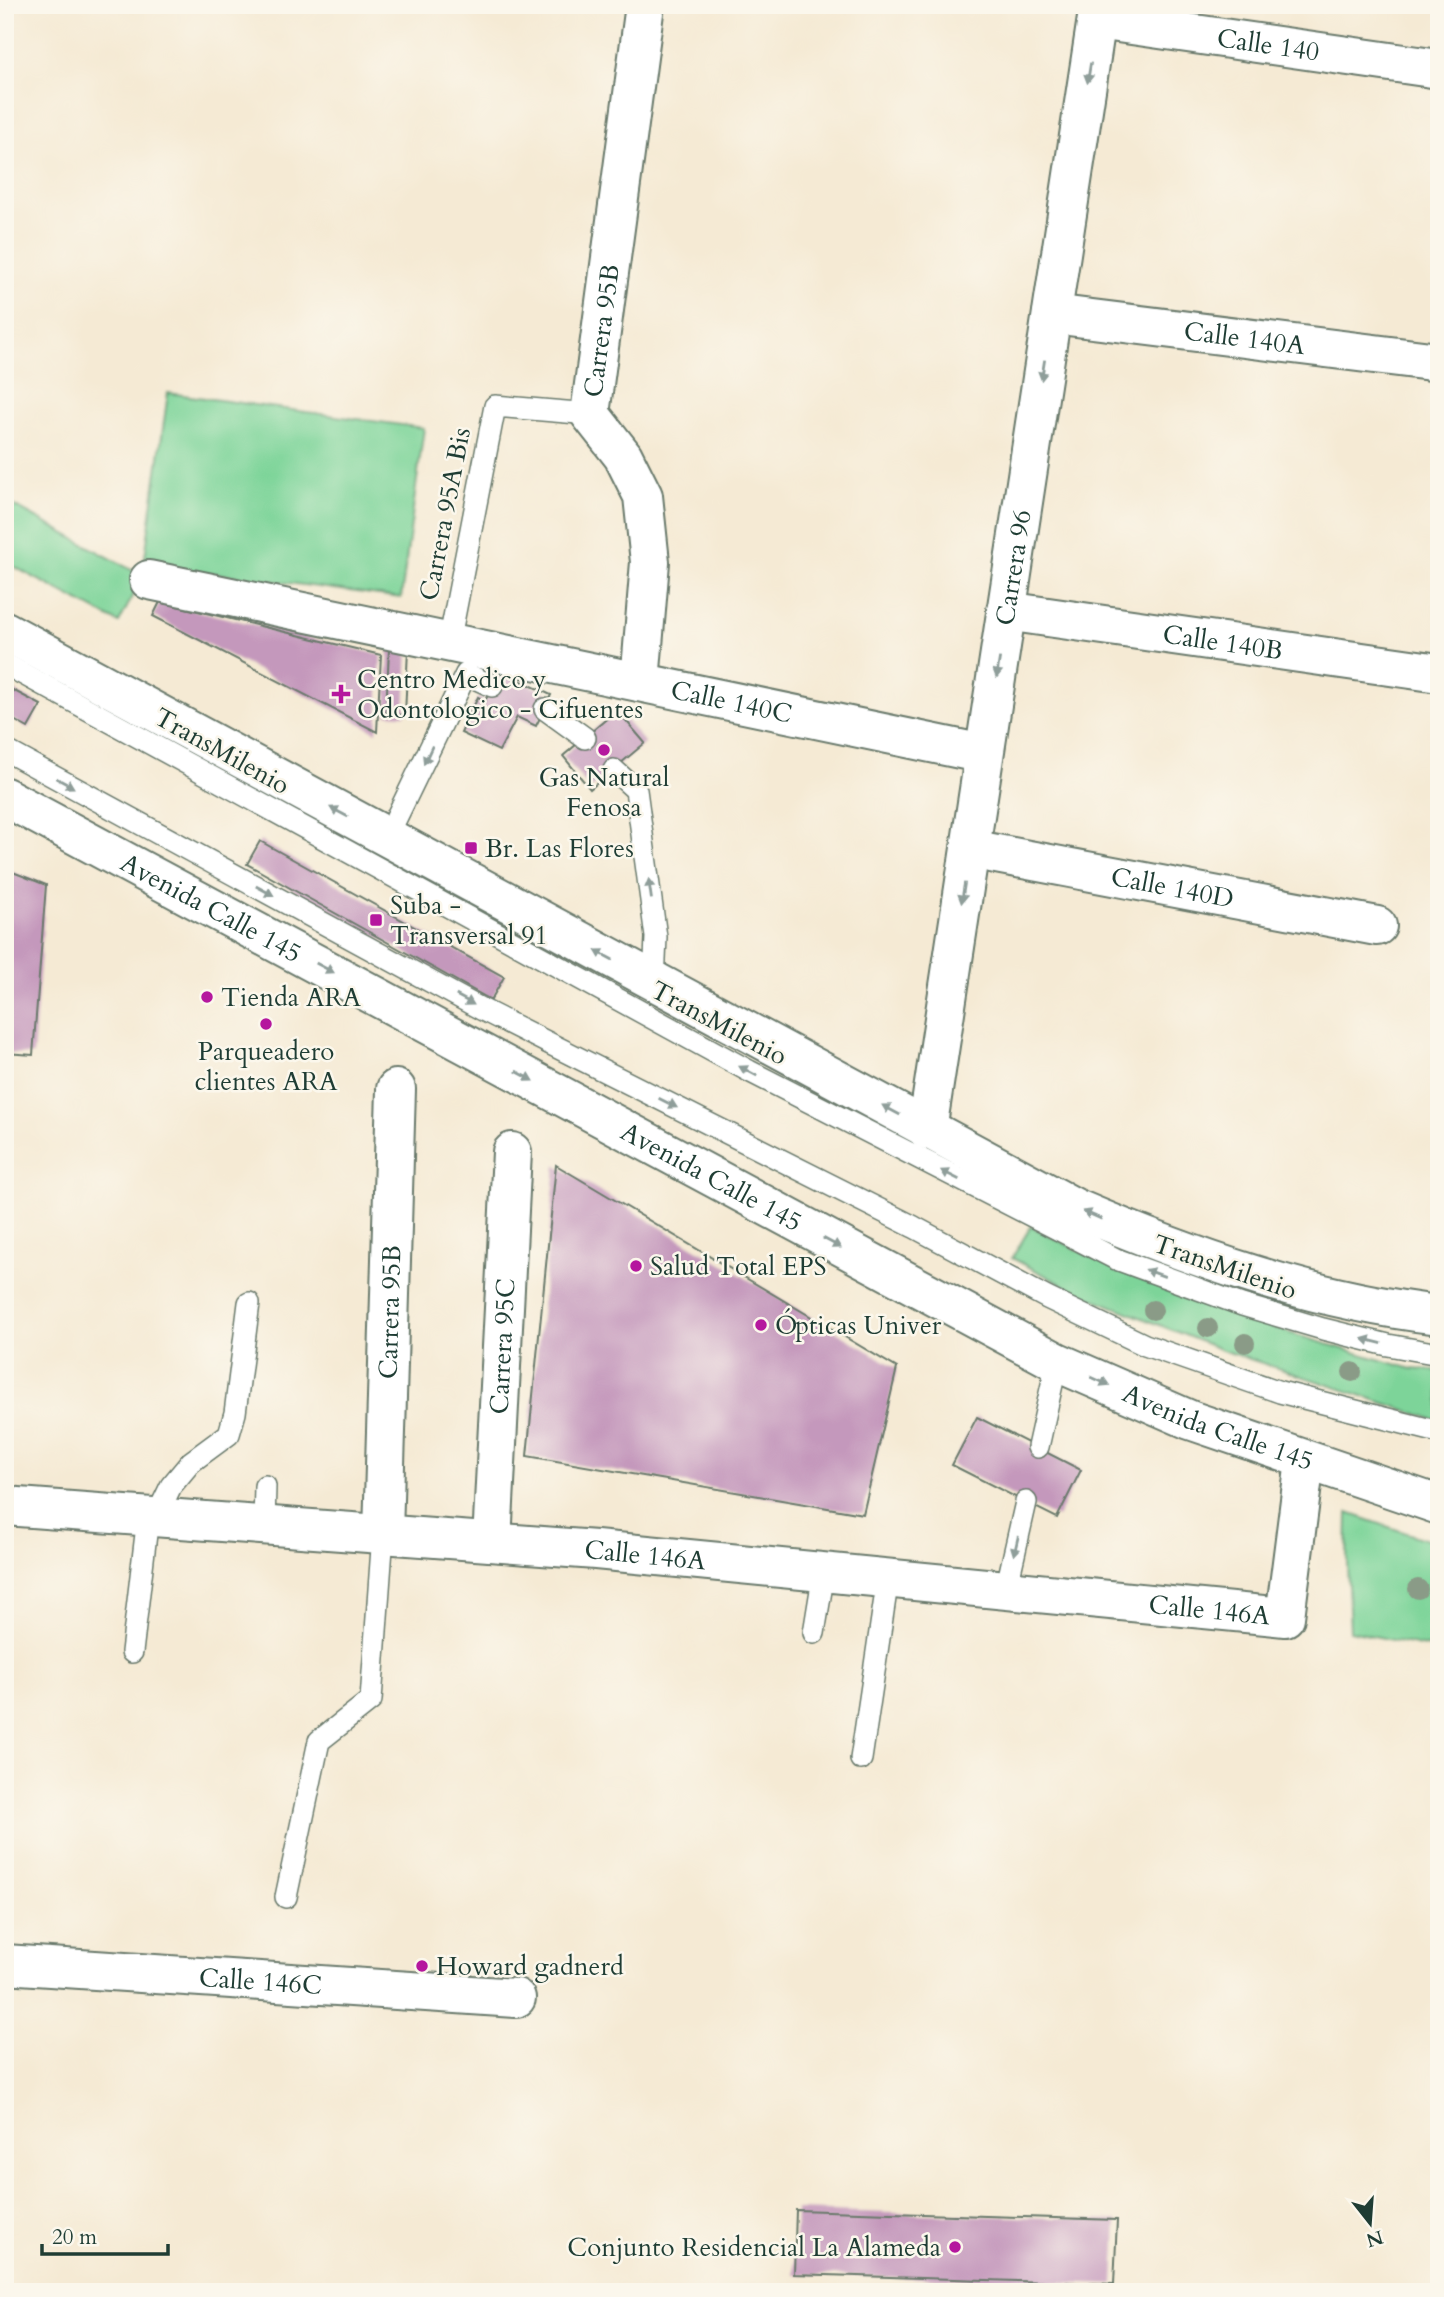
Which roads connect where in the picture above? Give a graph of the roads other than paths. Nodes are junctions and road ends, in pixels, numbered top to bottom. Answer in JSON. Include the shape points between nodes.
{"nodes":[{"id":1,"x":645,"y":5,"type":"edge"},
{"id":2,"x":1098,"y":13,"type":"edge"},
{"id":3,"x":1439,"y":69,"type":"edge"},
{"id":4,"x":1052,"y":314,"type":"junction"},
{"id":5,"x":1439,"y":362,"type":"edge"},
{"id":6,"x":590,"y":414,"type":"junction"},
{"id":7,"x":149,"y":580,"type":"dead end"},
{"id":8,"x":1006,"y":611,"type":"junction"},
{"id":9,"x":5,"y":631,"type":"edge"},
{"id":10,"x":449,"y":643,"type":"junction"},
{"id":11,"x":5,"y":664,"type":"edge"},
{"id":12,"x":1439,"y":673,"type":"edge"},
{"id":13,"x":640,"y":682,"type":"junction"},
{"id":14,"x":492,"y":686,"type":"dead end"},
{"id":15,"x":545,"y":709,"type":"dead end"},
{"id":16,"x":585,"y":738,"type":"dead end"},
{"id":17,"x":5,"y":750,"type":"edge"},
{"id":18,"x":984,"y":754,"type":"junction"},
{"id":19,"x":614,"y":770,"type":"dead end"},
{"id":20,"x":5,"y":797,"type":"edge"},
{"id":21,"x":387,"y":837,"type":"junction"},
{"id":22,"x":970,"y":849,"type":"junction"},
{"id":23,"x":1377,"y":926,"type":"dead end"},
{"id":24,"x":654,"y":982,"type":"junction"},
{"id":25,"x":396,"y":1089,"type":"dead end"},
{"id":26,"x":927,"y":1129,"type":"junction"},
{"id":27,"x":512,"y":1152,"type":"dead end"},
{"id":28,"x":249,"y":1303,"type":"dead end"},
{"id":29,"x":1439,"y":1315,"type":"edge"},
{"id":30,"x":1439,"y":1354,"type":"edge"},
{"id":31,"x":1057,"y":1362,"type":"junction"},
{"id":32,"x":1439,"y":1432,"type":"edge"},
{"id":33,"x":1038,"y":1447,"type":"dead end"},
{"id":34,"x":1305,"y":1461,"type":"junction"},
{"id":35,"x":265,"y":1486,"type":"dead end"},
{"id":36,"x":1439,"y":1487,"type":"edge"},
{"id":37,"x":1026,"y":1502,"type":"dead end"},
{"id":38,"x":1439,"y":1505,"type":"edge"},
{"id":39,"x":5,"y":1506,"type":"edge"},
{"id":40,"x":148,"y":1517,"type":"junction"},
{"id":41,"x":264,"y":1525,"type":"junction"},
{"id":42,"x":383,"y":1534,"type":"junction"},
{"id":43,"x":492,"y":1542,"type":"junction"},
{"id":44,"x":824,"y":1572,"type":"junction"},
{"id":45,"x":888,"y":1578,"type":"junction"},
{"id":46,"x":1006,"y":1590,"type":"junction"},
{"id":47,"x":814,"y":1633,"type":"dead end"},
{"id":48,"x":132,"y":1652,"type":"dead end"},
{"id":49,"x":860,"y":1759,"type":"dead end"},
{"id":50,"x":286,"y":1897,"type":"dead end"},
{"id":51,"x":5,"y":1964,"type":"edge"},
{"id":52,"x":516,"y":1998,"type":"dead end"}],
"edges":[{"from":1,"to":6,"type":"street","name":"Carrera 95B"},
{"from":2,"to":3,"type":"street","name":"Calle 140"},
{"from":2,"to":4,"type":"street","name":"Carrera 96","one_way":true},
{"from":4,"to":5,"type":"street","name":"Calle 140A"},
{"from":4,"to":8,"type":"street","name":"Carrera 96","one_way":true},
{"from":6,"to":10,"type":"lane","name":"Carrera 95A Bis","via":[[495,406]]},
{"from":6,"to":13,"type":"street","name":"Carrera 95B","via":[[623,456],[643,496],[650,562]]},
{"from":7,"to":10,"type":"street","name":"Calle 140C"},
{"from":8,"to":12,"type":"street","name":"Calle 140B"},
{"from":8,"to":18,"type":"street","name":"Carrera 96","one_way":true},
{"from":21,"to":9,"type":"street","one_way":true},
{"from":10,"to":13,"type":"street","name":"Calle 140C"},
{"from":30,"to":11,"type":"lane","name":"TransMilenio","one_way":true,"via":[[1336,1332],[1242,1305],[1116,1259],[749,1071]]},
{"from":13,"to":18,"type":"street","name":"Calle 140C"},
{"from":14,"to":21,"type":"lane","one_way":true,"via":[[466,674]]},
{"from":15,"to":16,"type":"lane"},
{"from":17,"to":32,"type":"lane","one_way":true,"via":[[481,1009],[1108,1328],[1178,1358],[1280,1392]]},
{"from":18,"to":22,"type":"street","name":"Carrera 96"},
{"from":24,"to":19,"type":"lane","one_way":true,"via":[[656,937],[636,790]]},
{"from":20,"to":31,"type":"street","name":"Avenida Calle 145","one_way":true},
{"from":24,"to":21,"type":"street","one_way":true},
{"from":22,"to":23,"type":"street","name":"Calle 140D"},
{"from":22,"to":26,"type":"street","name":"Carrera 96","one_way":true},
{"from":26,"to":24,"type":"street","one_way":true},
{"from":25,"to":42,"type":"street","name":"Carrera 95B"},
{"from":29,"to":26,"type":"street","one_way":true,"via":[[1314,1292],[1155,1242],[1075,1208]]},
{"from":27,"to":43,"type":"street","name":"Carrera 95C"},
{"from":28,"to":40,"type":"lane","via":[[229,1434],[191,1462],[171,1486],[157,1515]]},
{"from":31,"to":33,"type":"lane"},
{"from":31,"to":34,"type":"street","name":"Avenida Calle 145","one_way":true,"via":[[1190,1420]]},
{"from":34,"to":36,"type":"street"},
{"from":34,"to":38,"type":"street","name":"Avenida Calle 145"},
{"from":34,"to":46,"type":"street","name":"Calle 146A","via":[[1285,1617]]},
{"from":35,"to":41,"type":"lane"},
{"from":37,"to":46,"type":"lane","one_way":true},
{"from":39,"to":40,"type":"street","name":"Calle 146A"},
{"from":40,"to":41,"type":"street","name":"Calle 146A"},
{"from":40,"to":48,"type":"lane"},
{"from":41,"to":42,"type":"street","name":"Calle 146A"},
{"from":42,"to":43,"type":"street","name":"Calle 146A"},
{"from":42,"to":50,"type":"lane","via":[[371,1700],[318,1741]]},
{"from":43,"to":44,"type":"street","name":"Calle 146A"},
{"from":44,"to":45,"type":"street","name":"Calle 146A"},
{"from":44,"to":47,"type":"lane"},
{"from":45,"to":46,"type":"street","name":"Calle 146A"},
{"from":45,"to":49,"type":"lane"},
{"from":51,"to":52,"type":"street","name":"Calle 146C"}]}
